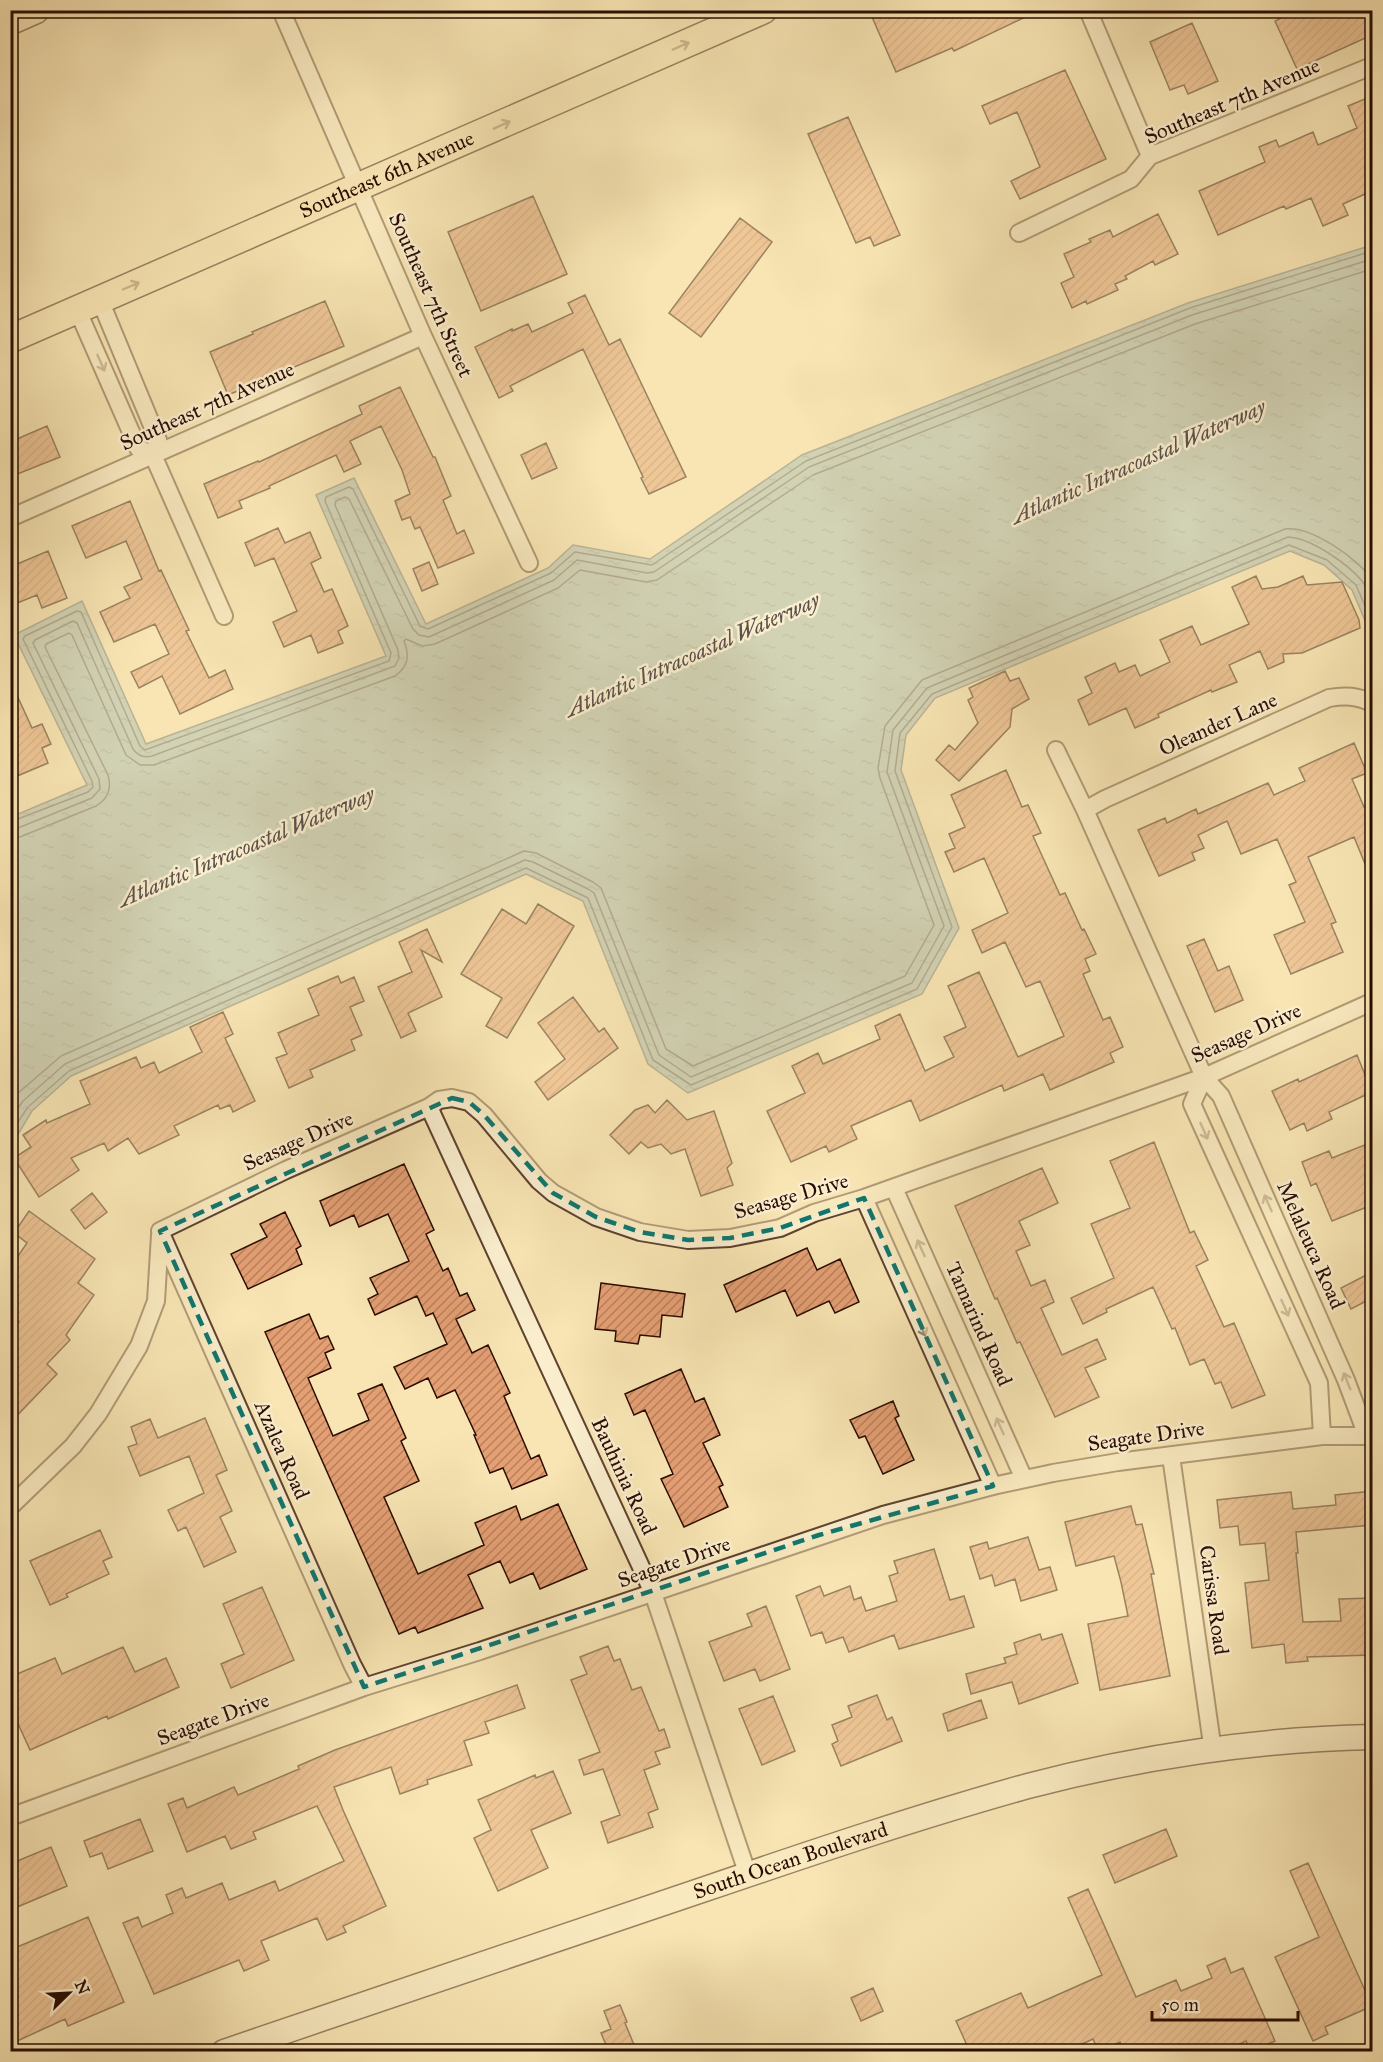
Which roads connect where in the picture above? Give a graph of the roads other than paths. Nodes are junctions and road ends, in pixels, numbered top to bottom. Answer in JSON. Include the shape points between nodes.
{"nodes":[{"id":1,"x":35,"y":10,"type":"edge"},
{"id":2,"x":281,"y":10,"type":"edge"},
{"id":3,"x":763,"y":10,"type":"edge"},
{"id":4,"x":1088,"y":10,"type":"edge"},
{"id":5,"x":10,"y":21,"type":"edge"},
{"id":6,"x":1372,"y":66,"type":"edge"},
{"id":7,"x":1150,"y":156,"type":"junction"},
{"id":8,"x":359,"y":187,"type":"junction"},
{"id":9,"x":1019,"y":233,"type":"dead end"},
{"id":10,"x":89,"y":305,"type":"junction"},
{"id":11,"x":423,"y":336,"type":"junction"},
{"id":12,"x":10,"y":339,"type":"edge"},
{"id":13,"x":153,"y":455,"type":"junction"},
{"id":14,"x":10,"y":518,"type":"edge"},
{"id":15,"x":529,"y":563,"type":"dead end"},
{"id":16,"x":224,"y":615,"type":"dead end"},
{"id":17,"x":1372,"y":704,"type":"edge"},
{"id":18,"x":1056,"y":750,"type":"dead end"},
{"id":19,"x":1085,"y":810,"type":"junction"},
{"id":20,"x":1372,"y":1002,"type":"edge"},
{"id":21,"x":1204,"y":1077,"type":"junction"},
{"id":22,"x":429,"y":1107,"type":"junction"},
{"id":23,"x":894,"y":1188,"type":"junction"},
{"id":24,"x":864,"y":1198,"type":"junction"},
{"id":25,"x":160,"y":1231,"type":"junction"},
{"id":26,"x":1322,"y":1436,"type":"junction"},
{"id":27,"x":1370,"y":1436,"type":"edge"},
{"id":28,"x":1171,"y":1455,"type":"junction"},
{"id":29,"x":1024,"y":1479,"type":"junction"},
{"id":30,"x":993,"y":1486,"type":"junction"},
{"id":31,"x":10,"y":1507,"type":"edge"},
{"id":32,"x":653,"y":1593,"type":"junction"},
{"id":33,"x":364,"y":1687,"type":"junction"},
{"id":34,"x":1372,"y":1737,"type":"edge"},
{"id":35,"x":1213,"y":1750,"type":"junction"},
{"id":36,"x":10,"y":1817,"type":"edge"},
{"id":37,"x":748,"y":1875,"type":"junction"},
{"id":38,"x":224,"y":2052,"type":"edge"}],
"edges":[{"from":1,"to":5,"type":"main road"},
{"from":2,"to":8,"type":"street","name":"Southeast 7th Street"},
{"from":8,"to":3,"type":"main road","name":"Southeast 6th Avenue","one_way":true},
{"from":4,"to":7,"type":"street"},
{"from":6,"to":7,"type":"street","name":"Southeast 7th Avenue"},
{"from":7,"to":9,"type":"street","name":"Southeast 7th Avenue","via":[[1131,179]]},
{"from":10,"to":8,"type":"main road","name":"Southeast 6th Avenue","one_way":true},
{"from":8,"to":11,"type":"street","name":"Southeast 7th Street"},
{"from":10,"to":12,"type":"main road","name":"Southeast 6th Avenue"},
{"from":10,"to":13,"type":"street","via":[[158,440]]},
{"from":10,"to":13,"type":"street","one_way":true,"via":[[138,448]]},
{"from":11,"to":13,"type":"street","name":"Southeast 7th Avenue"},
{"from":11,"to":15,"type":"street","name":"Southeast 7th Street"},
{"from":13,"to":14,"type":"street","name":"Southeast 7th Avenue"},
{"from":13,"to":16,"type":"street"},
{"from":17,"to":19,"type":"street","name":"Oleander Lane","via":[[1347,695],[1329,698]]},
{"from":18,"to":19,"type":"street","name":"Melaleuca Road"},
{"from":19,"to":21,"type":"street","name":"Melaleuca Road"},
{"from":20,"to":21,"type":"street","name":"Seasage Drive"},
{"from":21,"to":23,"type":"street","name":"Seasage Drive"},
{"from":21,"to":26,"type":"street","one_way":true,"via":[[1192,1104],[1319,1383]]},
{"from":27,"to":21,"type":"street","name":"Melaleuca Road","one_way":true,"via":[[1221,1096]]},
{"from":22,"to":24,"type":"street","name":"Seasage Drive","via":[[452,1098],[469,1102],[553,1193],[596,1217],[640,1232],[688,1240],[730,1238],[780,1228]]},
{"from":22,"to":25,"type":"street","name":"Seasage Drive"},
{"from":22,"to":32,"type":"street","name":"Bauhinia Road"},
{"from":23,"to":24,"type":"street","name":"Seasage Drive"},
{"from":29,"to":23,"type":"street","name":"Tamarind Road","one_way":true},
{"from":24,"to":30,"type":"street","one_way":true},
{"from":25,"to":31,"type":"street","via":[[156,1301],[139,1346],[98,1414],[73,1446]]},
{"from":25,"to":33,"type":"street","name":"Azalea Road"},
{"from":26,"to":27,"type":"street","name":"Seagate Drive"},
{"from":26,"to":28,"type":"street","name":"Seagate Drive"},
{"from":28,"to":29,"type":"street","name":"Seagate Drive"},
{"from":28,"to":35,"type":"street","name":"Carissa Road"},
{"from":29,"to":30,"type":"street","name":"Seagate Drive"},
{"from":30,"to":32,"type":"street","name":"Seagate Drive","via":[[872,1518]]},
{"from":32,"to":33,"type":"street","name":"Seagate Drive"},
{"from":32,"to":37,"type":"street","name":"Bauhinia Road"},
{"from":33,"to":36,"type":"street","name":"Seagate Drive"},
{"from":34,"to":35,"type":"main road","name":"South Ocean Boulevard","via":[[1311,1738]]},
{"from":35,"to":37,"type":"main road","name":"South Ocean Boulevard","via":[[1030,1786]]},
{"from":37,"to":38,"type":"main road","name":"South Ocean Boulevard"}]}
